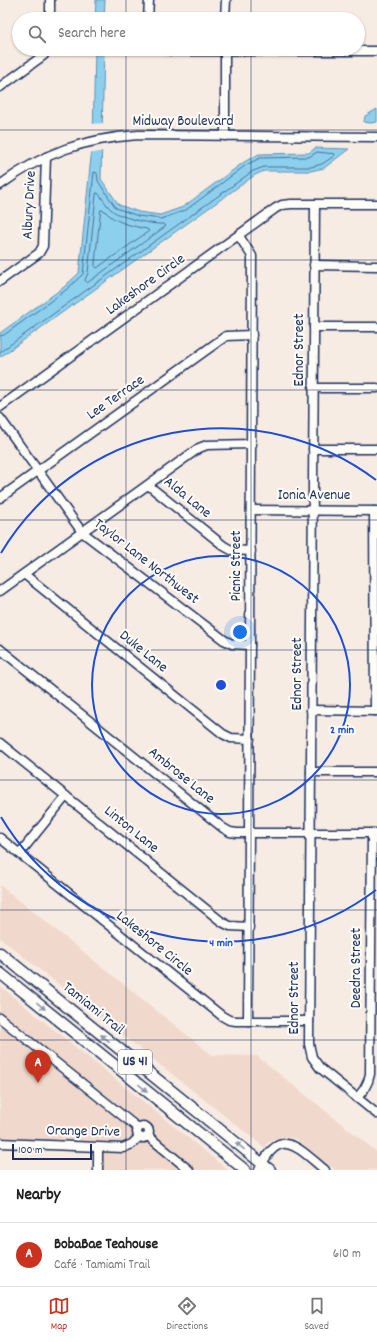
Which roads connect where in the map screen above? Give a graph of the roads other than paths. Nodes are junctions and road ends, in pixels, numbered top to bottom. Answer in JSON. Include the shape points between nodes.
{"nodes":[{"id":1,"x":50,"y":0,"type":"edge"},
{"id":2,"x":149,"y":0,"type":"edge"},
{"id":3,"x":226,"y":0,"type":"edge"},
{"id":4,"x":50,"y":12,"type":"edge"},
{"id":5,"x":148,"y":12,"type":"edge"},
{"id":6,"x":225,"y":12,"type":"edge"},
{"id":7,"x":365,"y":51,"type":"edge"},
{"id":8,"x":377,"y":51,"type":"edge"},
{"id":9,"x":43,"y":56,"type":"edge"},
{"id":10,"x":225,"y":56,"type":"edge"},
{"id":11,"x":0,"y":87,"type":"edge"},
{"id":12,"x":225,"y":136,"type":"junction"},
{"id":13,"x":377,"y":137,"type":"edge"},
{"id":14,"x":46,"y":156,"type":"junction"},
{"id":15,"x":0,"y":185,"type":"edge"},
{"id":16,"x":315,"y":204,"type":"junction"},
{"id":17,"x":377,"y":204,"type":"edge"},
{"id":18,"x":239,"y":236,"type":"junction"},
{"id":19,"x":314,"y":265,"type":"junction"},
{"id":20,"x":377,"y":266,"type":"edge"},
{"id":21,"x":0,"y":281,"type":"edge"},
{"id":22,"x":314,"y":327,"type":"junction"},
{"id":23,"x":377,"y":327,"type":"edge"},
{"id":24,"x":252,"y":335,"type":"junction"},
{"id":25,"x":313,"y":388,"type":"junction"},
{"id":26,"x":377,"y":388,"type":"edge"},
{"id":27,"x":0,"y":407,"type":"edge"},
{"id":28,"x":0,"y":418,"type":"edge"},
{"id":29,"x":252,"y":444,"type":"junction"},
{"id":30,"x":313,"y":449,"type":"junction"},
{"id":31,"x":377,"y":450,"type":"edge"},
{"id":32,"x":38,"y":470,"type":"junction"},
{"id":33,"x":148,"y":485,"type":"junction"},
{"id":34,"x":0,"y":498,"type":"edge"},
{"id":35,"x":251,"y":510,"type":"junction"},
{"id":36,"x":313,"y":510,"type":"junction"},
{"id":37,"x":375,"y":511,"type":"edge"},
{"id":38,"x":82,"y":532,"type":"junction"},
{"id":39,"x":251,"y":551,"type":"junction"},
{"id":40,"x":24,"y":574,"type":"junction"},
{"id":41,"x":0,"y":591,"type":"edge"},
{"id":42,"x":250,"y":645,"type":"junction"},
{"id":43,"x":0,"y":649,"type":"edge"},
{"id":44,"x":311,"y":710,"type":"junction"},
{"id":45,"x":376,"y":711,"type":"edge"},
{"id":46,"x":250,"y":739,"type":"junction"},
{"id":47,"x":0,"y":743,"type":"edge"},
{"id":48,"x":311,"y":772,"type":"junction"},
{"id":49,"x":377,"y":772,"type":"edge"},
{"id":50,"x":66,"y":796,"type":"junction"},
{"id":51,"x":249,"y":833,"type":"junction"},
{"id":52,"x":310,"y":833,"type":"junction"},
{"id":53,"x":374,"y":833,"type":"edge"},
{"id":54,"x":0,"y":838,"type":"edge"},
{"id":55,"x":20,"y":853,"type":"junction"},
{"id":56,"x":249,"y":927,"type":"junction"},
{"id":57,"x":0,"y":953,"type":"edge"},
{"id":58,"x":0,"y":972,"type":"edge"},
{"id":59,"x":27,"y":975,"type":"junction"},
{"id":60,"x":19,"y":989,"type":"junction"},
{"id":61,"x":50,"y":993,"type":"junction"},
{"id":62,"x":0,"y":1018,"type":"edge"},
{"id":63,"x":248,"y":1021,"type":"junction"},
{"id":64,"x":309,"y":1021,"type":"junction"},
{"id":65,"x":357,"y":1098,"type":"junction"},
{"id":66,"x":377,"y":1114,"type":"edge"},
{"id":67,"x":138,"y":1128,"type":"junction"},
{"id":68,"x":148,"y":1136,"type":"junction"},
{"id":69,"x":139,"y":1137,"type":"junction"},
{"id":70,"x":0,"y":1143,"type":"edge"},
{"id":71,"x":98,"y":1148,"type":"junction"},
{"id":72,"x":260,"y":1167,"type":"edge"},
{"id":73,"x":98,"y":1170,"type":"edge"},
{"id":74,"x":189,"y":1170,"type":"edge"},
{"id":75,"x":245,"y":1170,"type":"edge"},
{"id":76,"x":270,"y":1170,"type":"edge"},
{"id":77,"x":325,"y":1170,"type":"edge"}],
"edges":[{"from":1,"to":4,"type":"street"},
{"from":2,"to":5,"type":"street"},
{"from":3,"to":6,"type":"street"},
{"from":7,"to":8,"type":"street"},
{"from":9,"to":11,"type":"street"},
{"from":10,"to":12,"type":"street"},
{"from":12,"to":13,"type":"street","name":"Midway Boulevard"},
{"from":12,"to":14,"type":"street","name":"Midway Boulevard","via":[[138,135],[108,138]]},
{"from":14,"to":15,"type":"street","name":"Midway Boulevard","via":[[18,171]]},
{"from":14,"to":21,"type":"street","name":"Albury Drive","via":[[43,246],[39,253]]},
{"from":16,"to":17,"type":"street","name":"Lakeshore Circle"},
{"from":16,"to":18,"type":"street","name":"Lakeshore Circle","via":[[282,205]]},
{"from":16,"to":19,"type":"street","name":"Ednor Street"},
{"from":18,"to":24,"type":"street","name":"Picnic Street","via":[[252,256]]},
{"from":18,"to":27,"type":"street","name":"Lakeshore Circle"},
{"from":19,"to":20,"type":"street"},
{"from":19,"to":22,"type":"street","name":"Ednor Street"},
{"from":22,"to":23,"type":"street"},
{"from":22,"to":25,"type":"street","name":"Ednor Street"},
{"from":24,"to":29,"type":"street","name":"Picnic Street"},
{"from":24,"to":32,"type":"street","name":"Lee Terrace","via":[[226,336]]},
{"from":25,"to":26,"type":"street"},
{"from":25,"to":30,"type":"street","name":"Ednor Street"},
{"from":28,"to":32,"type":"street","name":"Taylor Lane Northwest"},
{"from":29,"to":33,"type":"street","via":[[207,445],[199,448]]},
{"from":29,"to":35,"type":"street","name":"Picnic Street"},
{"from":30,"to":31,"type":"street"},
{"from":30,"to":36,"type":"street","name":"Ednor Street"},
{"from":32,"to":34,"type":"street","name":"Lee Terrace"},
{"from":32,"to":38,"type":"street","name":"Taylor Lane Northwest"},
{"from":33,"to":38,"type":"street"},
{"from":33,"to":39,"type":"street","name":"Alda Lane","via":[[224,546],[231,550]]},
{"from":35,"to":36,"type":"street","name":"Ionia Avenue"},
{"from":35,"to":39,"type":"street","name":"Picnic Street"},
{"from":36,"to":37,"type":"street","name":"Ionia Avenue"},
{"from":36,"to":44,"type":"street","name":"Ednor Street"},
{"from":37,"to":45,"type":"street"},
{"from":38,"to":40,"type":"street"},
{"from":38,"to":42,"type":"street","name":"Taylor Lane Northwest","via":[[224,640],[232,644]]},
{"from":39,"to":42,"type":"street","name":"Picnic Street"},
{"from":40,"to":41,"type":"street"},
{"from":40,"to":46,"type":"street","name":"Duke Lane","via":[[223,734],[231,738]]},
{"from":42,"to":46,"type":"street","name":"Picnic Street"},
{"from":43,"to":51,"type":"street","name":"Ambrose Lane","via":[[223,828],[230,832]]},
{"from":44,"to":45,"type":"street"},
{"from":44,"to":48,"type":"street","name":"Ednor Street"},
{"from":46,"to":51,"type":"street","name":"Picnic Street"},
{"from":47,"to":50,"type":"street","name":"Linton Lane"},
{"from":48,"to":49,"type":"street"},
{"from":48,"to":52,"type":"street","name":"Ednor Street"},
{"from":50,"to":55,"type":"street"},
{"from":50,"to":56,"type":"street","name":"Linton Lane","via":[[222,922],[230,926]]},
{"from":51,"to":52,"type":"street","name":"Ambrose Lane"},
{"from":51,"to":56,"type":"street","name":"Picnic Street"},
{"from":52,"to":53,"type":"street","name":"Ambrose Lane"},
{"from":52,"to":64,"type":"street","name":"Ednor Street"},
{"from":53,"to":65,"type":"street","name":"Deedra Street","via":[[370,1074],[366,1088]]},
{"from":54,"to":55,"type":"street","name":"Lakeshore Circle"},
{"from":55,"to":63,"type":"street","name":"Lakeshore Circle","via":[[222,1016],[229,1020]]},
{"from":56,"to":63,"type":"street","name":"Picnic Street"},
{"from":57,"to":59,"type":"main road","name":"Tamiami Trail","number":"US 41"},
{"from":58,"to":59,"type":"main road"},
{"from":58,"to":60,"type":"main road","name":"Tamiami Trail","number":"US 41"},
{"from":59,"to":61,"type":"main road","name":"Tamiami Trail","number":"US 41"},
{"from":60,"to":61,"type":"main road","via":[[33,988]]},
{"from":60,"to":75,"type":"main road","name":"Tamiami Trail","number":"US 41","one_way":true},
{"from":72,"to":61,"type":"main road","name":"Tamiami Trail","number":"US 41","one_way":true},
{"from":62,"to":67,"type":"street"},
{"from":63,"to":64,"type":"street","name":"Lakeshore Circle"},
{"from":64,"to":65,"type":"street","name":"Ednor Street","via":[[310,1051],[315,1063]]},
{"from":65,"to":66,"type":"street","name":"Ednor Street"},
{"from":67,"to":68,"type":"street","via":[[148,1128]]},
{"from":67,"to":69,"type":"street"},
{"from":68,"to":69,"type":"street"},
{"from":68,"to":74,"type":"street"},
{"from":69,"to":71,"type":"street","name":"Orange Drive","via":[[124,1148]]},
{"from":70,"to":71,"type":"street","name":"Orange Drive"},
{"from":71,"to":73,"type":"street"},
{"from":72,"to":76,"type":"main road","name":"Tamiami Trail","number":"US 41"},
{"from":72,"to":77,"type":"street","via":[[272,1149],[278,1144],[286,1143],[294,1145]]}]}
